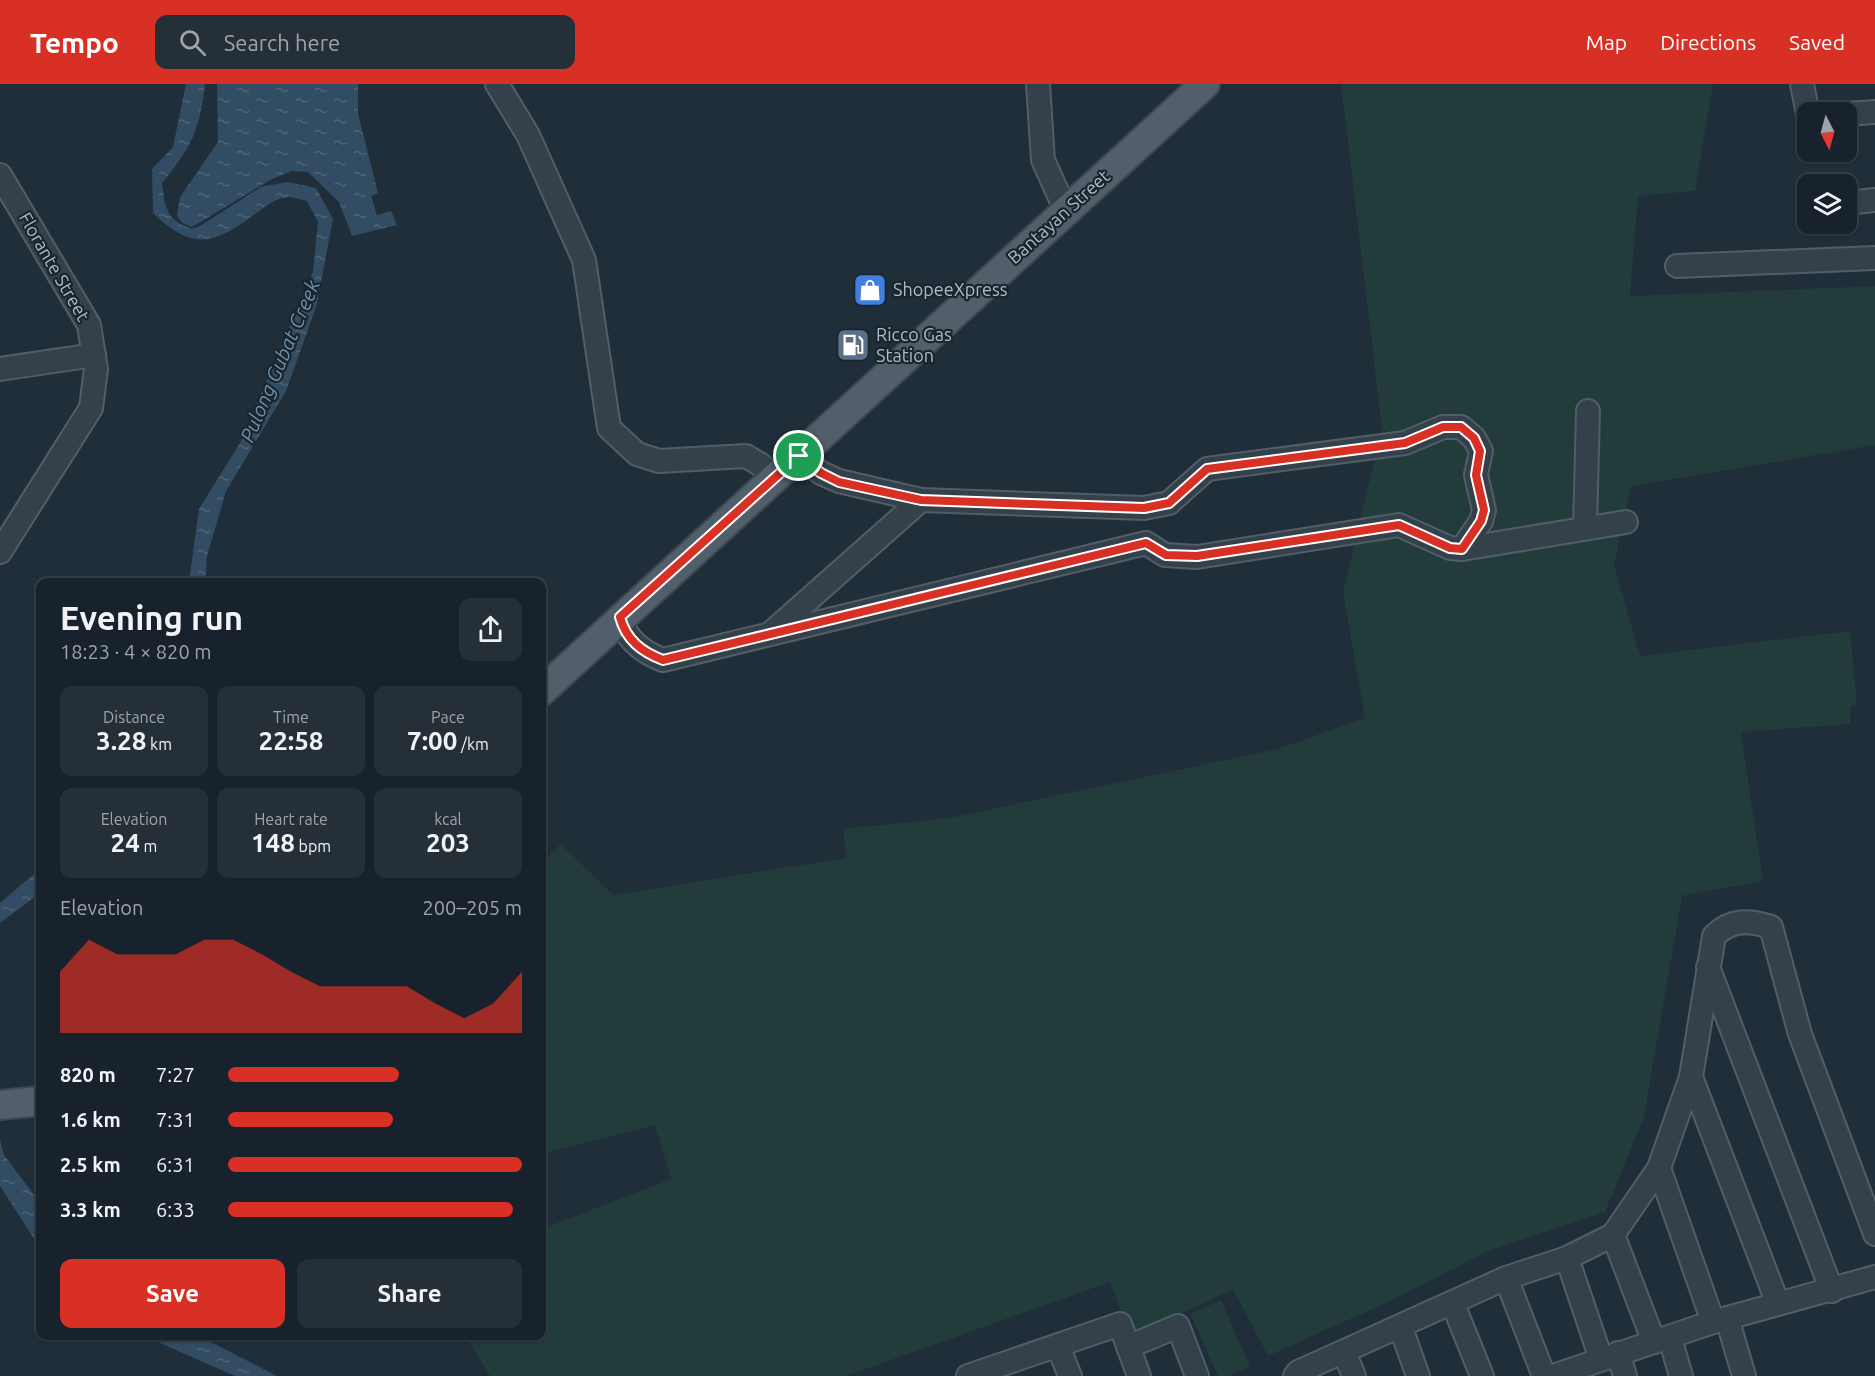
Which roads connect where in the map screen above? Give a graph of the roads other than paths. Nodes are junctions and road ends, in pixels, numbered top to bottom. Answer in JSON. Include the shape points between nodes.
{"nodes":[{"id":1,"x":497,"y":84,"type":"edge"},
{"id":2,"x":1038,"y":84,"type":"edge"},
{"id":3,"x":1205,"y":84,"type":"edge"},
{"id":4,"x":1802,"y":84,"type":"edge"},
{"id":5,"x":1806,"y":102,"type":"edge"},
{"id":6,"x":1875,"y":112,"type":"edge"},
{"id":7,"x":1857,"y":113,"type":"edge"},
{"id":8,"x":0,"y":175,"type":"edge"},
{"id":9,"x":1875,"y":200,"type":"edge"},
{"id":10,"x":1857,"y":202,"type":"edge"},
{"id":11,"x":1066,"y":211,"type":"junction"},
{"id":12,"x":1875,"y":258,"type":"edge"},
{"id":13,"x":1677,"y":266,"type":"dead end"},
{"id":14,"x":94,"y":355,"type":"junction"},
{"id":15,"x":0,"y":369,"type":"edge"},
{"id":16,"x":1588,"y":411,"type":"dead end"},
{"id":17,"x":799,"y":456,"type":"junction"},
{"id":18,"x":773,"y":479,"type":"junction"},
{"id":19,"x":921,"y":500,"type":"junction"},
{"id":20,"x":1144,"y":508,"type":"junction"},
{"id":21,"x":1626,"y":522,"type":"dead end"},
{"id":22,"x":1585,"y":528,"type":"junction"},
{"id":23,"x":1146,"y":543,"type":"junction"},
{"id":24,"x":1462,"y":549,"type":"junction"},
{"id":25,"x":0,"y":552,"type":"edge"},
{"id":26,"x":620,"y":617,"type":"junction"},
{"id":27,"x":769,"y":634,"type":"junction"},
{"id":28,"x":546,"y":687,"type":"edge"},
{"id":29,"x":1708,"y":966,"type":"junction"},
{"id":30,"x":1691,"y":1077,"type":"junction"},
{"id":31,"x":36,"y":1101,"type":"edge"},
{"id":32,"x":1,"y":1105,"type":"edge"},
{"id":33,"x":1659,"y":1168,"type":"junction"},
{"id":34,"x":1875,"y":1234,"type":"edge"},
{"id":35,"x":1613,"y":1235,"type":"junction"},
{"id":36,"x":1567,"y":1258,"type":"junction"},
{"id":37,"x":1875,"y":1277,"type":"edge"},
{"id":38,"x":1506,"y":1278,"type":"junction"},
{"id":39,"x":1832,"y":1291,"type":"junction"},
{"id":40,"x":1453,"y":1304,"type":"junction"},
{"id":41,"x":1778,"y":1304,"type":"junction"},
{"id":42,"x":1720,"y":1320,"type":"junction"},
{"id":43,"x":1401,"y":1328,"type":"junction"},
{"id":44,"x":1662,"y":1340,"type":"junction"},
{"id":45,"x":1058,"y":1346,"type":"junction"},
{"id":46,"x":1128,"y":1347,"type":"junction"},
{"id":47,"x":1344,"y":1352,"type":"junction"},
{"id":48,"x":1610,"y":1356,"type":"junction"},
{"id":49,"x":1005,"y":1370,"type":"edge"},
{"id":50,"x":968,"y":1376,"type":"edge"},
{"id":51,"x":1070,"y":1376,"type":"edge"},
{"id":52,"x":1139,"y":1376,"type":"edge"},
{"id":53,"x":1197,"y":1376,"type":"edge"},
{"id":54,"x":1295,"y":1376,"type":"edge"},
{"id":55,"x":1354,"y":1376,"type":"edge"},
{"id":56,"x":1418,"y":1376,"type":"edge"},
{"id":57,"x":1482,"y":1376,"type":"edge"},
{"id":58,"x":1552,"y":1376,"type":"edge"},
{"id":59,"x":1625,"y":1376,"type":"edge"},
{"id":60,"x":1681,"y":1376,"type":"edge"},
{"id":61,"x":1744,"y":1376,"type":"edge"}],
"edges":[{"from":1,"to":18,"type":"street","via":[[528,135],[584,260],[609,428],[637,454],[658,460],[746,456]]},
{"from":2,"to":11,"type":"street","via":[[1043,160]]},
{"from":3,"to":11,"type":"main road","name":"Bantayan Street"},
{"from":4,"to":5,"type":"street"},
{"from":6,"to":7,"type":"street"},
{"from":8,"to":14,"type":"street","name":"Florante Street","via":[[89,325]]},
{"from":9,"to":10,"type":"street"},
{"from":11,"to":17,"type":"main road","name":"Bantayan Street"},
{"from":12,"to":13,"type":"street"},
{"from":14,"to":15,"type":"street"},
{"from":14,"to":25,"type":"street","name":"Florante Street","via":[[92,408]]},
{"from":16,"to":22,"type":"street"},
{"from":17,"to":18,"type":"main road","name":"Bantayan Street"},
{"from":17,"to":19,"type":"street","via":[[839,482]]},
{"from":18,"to":26,"type":"main road","name":"Bantayan Street"},
{"from":19,"to":20,"type":"street"},
{"from":19,"to":27,"type":"street"},
{"from":20,"to":23,"type":"street"},
{"from":20,"to":24,"type":"street","via":[[1169,503],[1207,469],[1405,443],[1443,427],[1461,427],[1474,438],[1480,451],[1476,475],[1484,510]]},
{"from":21,"to":22,"type":"street"},
{"from":22,"to":24,"type":"street"},
{"from":23,"to":24,"type":"street","via":[[1166,555],[1197,556],[1399,525],[1450,548]]},
{"from":23,"to":27,"type":"street"},
{"from":26,"to":27,"type":"street","via":[[624,632],[646,654],[663,660]]},
{"from":26,"to":28,"type":"main road","name":"Bantayan Street"},
{"from":29,"to":30,"type":"street"},
{"from":29,"to":34,"type":"street","via":[[1714,936],[1724,926],[1749,921],[1771,927],[1800,1034]]},
{"from":29,"to":39,"type":"street"},
{"from":30,"to":33,"type":"street"},
{"from":30,"to":41,"type":"street"},
{"from":31,"to":32,"type":"main road"},
{"from":33,"to":35,"type":"street"},
{"from":33,"to":42,"type":"street"},
{"from":35,"to":36,"type":"street"},
{"from":35,"to":44,"type":"street"},
{"from":36,"to":38,"type":"street"},
{"from":36,"to":48,"type":"street"},
{"from":37,"to":39,"type":"street"},
{"from":38,"to":40,"type":"street"},
{"from":38,"to":58,"type":"street"},
{"from":39,"to":41,"type":"street"},
{"from":40,"to":43,"type":"street"},
{"from":40,"to":57,"type":"street"},
{"from":41,"to":42,"type":"street"},
{"from":42,"to":44,"type":"street"},
{"from":42,"to":61,"type":"street"},
{"from":43,"to":47,"type":"street"},
{"from":43,"to":56,"type":"street"},
{"from":44,"to":48,"type":"street"},
{"from":44,"to":60,"type":"street"},
{"from":45,"to":46,"type":"street","via":[[1120,1324]]},
{"from":45,"to":49,"type":"street"},
{"from":45,"to":51,"type":"street"},
{"from":46,"to":52,"type":"street"},
{"from":46,"to":53,"type":"street","via":[[1178,1326]]},
{"from":47,"to":54,"type":"street"},
{"from":47,"to":55,"type":"street"},
{"from":48,"to":58,"type":"street"},
{"from":48,"to":59,"type":"street"},
{"from":49,"to":50,"type":"street"}]}
